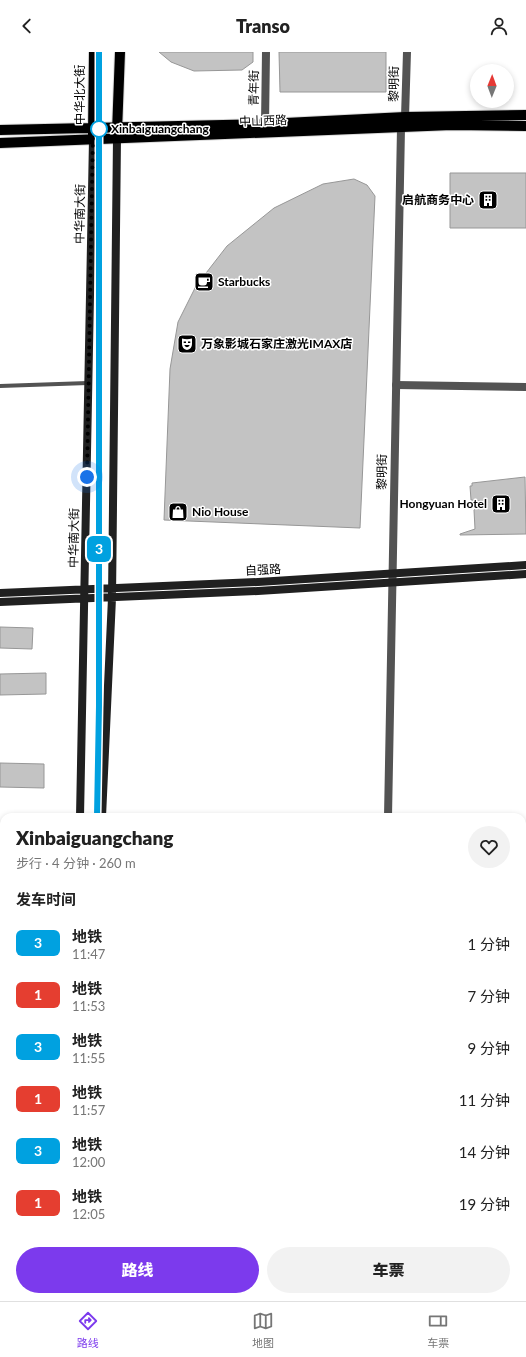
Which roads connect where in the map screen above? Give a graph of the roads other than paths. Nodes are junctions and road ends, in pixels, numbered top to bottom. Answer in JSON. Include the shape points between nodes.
{"nodes":[{"id":1,"x":94,"y":52,"type":"edge"},
{"id":2,"x":120,"y":52,"type":"edge"},
{"id":3,"x":266,"y":52,"type":"edge"},
{"id":4,"x":407,"y":52,"type":"edge"},
{"id":5,"x":526,"y":115,"type":"edge"},
{"id":6,"x":405,"y":117,"type":"junction"},
{"id":7,"x":265,"y":124,"type":"junction"},
{"id":8,"x":526,"y":126,"type":"edge"},
{"id":9,"x":93,"y":127,"type":"junction"},
{"id":10,"x":118,"y":127,"type":"junction"},
{"id":11,"x":401,"y":128,"type":"junction"},
{"id":12,"x":0,"y":130,"type":"edge"},
{"id":13,"x":117,"y":138,"type":"junction"},
{"id":14,"x":93,"y":139,"type":"junction"},
{"id":15,"x":0,"y":143,"type":"edge"},
{"id":16,"x":89,"y":383,"type":"junction"},
{"id":17,"x":396,"y":385,"type":"junction"},
{"id":18,"x":0,"y":386,"type":"edge"},
{"id":19,"x":526,"y":388,"type":"edge"},
{"id":20,"x":526,"y":565,"type":"edge"},
{"id":21,"x":526,"y":574,"type":"edge"},
{"id":22,"x":392,"y":575,"type":"junction"},
{"id":23,"x":392,"y":584,"type":"junction"},
{"id":24,"x":112,"y":589,"type":"junction"},
{"id":25,"x":85,"y":590,"type":"junction"},
{"id":26,"x":0,"y":592,"type":"edge"},
{"id":27,"x":112,"y":598,"type":"junction"},
{"id":28,"x":84,"y":599,"type":"junction"},
{"id":29,"x":0,"y":602,"type":"edge"},
{"id":30,"x":80,"y":813,"type":"edge"},
{"id":31,"x":102,"y":813,"type":"edge"},
{"id":32,"x":388,"y":813,"type":"edge"}],
"edges":[{"from":1,"to":9,"type":"main road","name":"中华北大街"},
{"from":2,"to":10,"type":"main road"},
{"from":3,"to":7,"type":"street","name":"青年街"},
{"from":4,"to":6,"type":"street","name":"黎明街"},
{"from":5,"to":6,"type":"main road","name":"中山西路"},
{"from":6,"to":7,"type":"main road","name":"中山西路"},
{"from":7,"to":10,"type":"main road","name":"中山西路"},
{"from":8,"to":11,"type":"main road","name":"中山西路","via":[[452,125]]},
{"from":9,"to":10,"type":"main road","name":"中山西路"},
{"from":9,"to":12,"type":"main road","name":"中山西路"},
{"from":9,"to":14,"type":"main road","name":"中华北大街"},
{"from":10,"to":13,"type":"main road"},
{"from":11,"to":13,"type":"main road","name":"中山西路"},
{"from":11,"to":17,"type":"street","name":"黎明街"},
{"from":13,"to":14,"type":"main road","name":"中山西路"},
{"from":13,"to":24,"type":"main road"},
{"from":14,"to":15,"type":"main road","name":"中山西路"},
{"from":14,"to":16,"type":"main road","name":"中华南大街"},
{"from":16,"to":18,"type":"lane"},
{"from":16,"to":25,"type":"main road","name":"中华南大街"},
{"from":17,"to":19,"type":"street"},
{"from":17,"to":22,"type":"street","name":"黎明街"},
{"from":20,"to":22,"type":"main road","name":"自强路"},
{"from":21,"to":23,"type":"main road","name":"自强路"},
{"from":22,"to":23,"type":"street","name":"黎明街"},
{"from":22,"to":24,"type":"main road","name":"自强路"},
{"from":23,"to":27,"type":"main road","name":"自强路"},
{"from":23,"to":32,"type":"street","name":"黎明街"},
{"from":24,"to":25,"type":"main road","name":"自强路"},
{"from":24,"to":27,"type":"main road"},
{"from":25,"to":26,"type":"main road","name":"自强路"},
{"from":25,"to":28,"type":"main road","name":"中华南大街"},
{"from":27,"to":28,"type":"main road","name":"自强路"},
{"from":27,"to":31,"type":"main road"},
{"from":28,"to":29,"type":"main road","name":"自强路"},
{"from":28,"to":30,"type":"main road","name":"中华南大街"}]}
